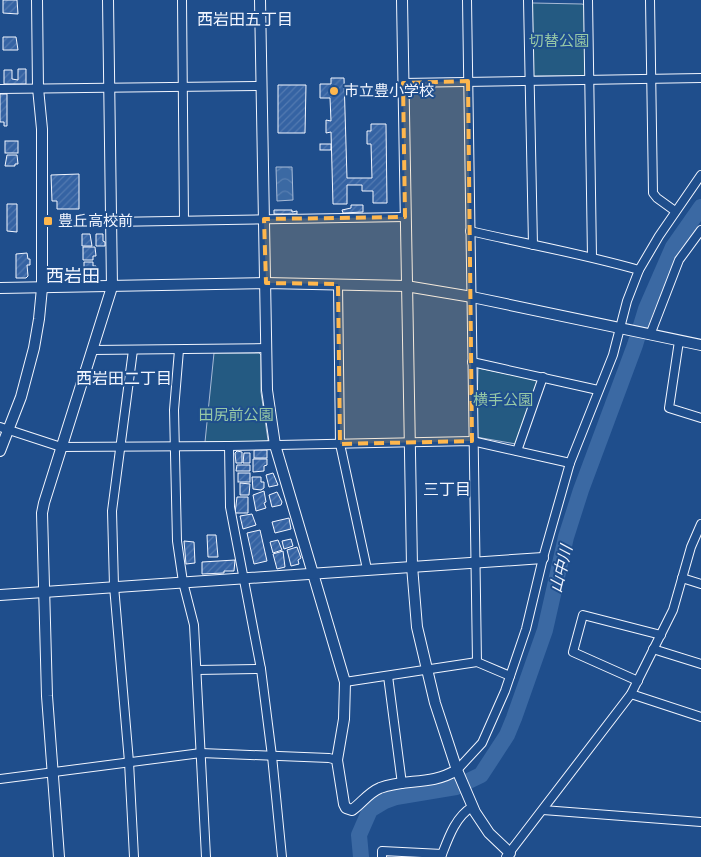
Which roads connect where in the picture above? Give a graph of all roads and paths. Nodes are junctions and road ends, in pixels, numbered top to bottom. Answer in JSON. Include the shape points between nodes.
{"nodes":[{"id":1,"x":37,"y":0,"type":"edge"},
{"id":2,"x":108,"y":0,"type":"edge"},
{"id":3,"x":182,"y":0,"type":"edge"},
{"id":4,"x":260,"y":0,"type":"edge"},
{"id":5,"x":402,"y":0,"type":"edge"},
{"id":6,"x":466,"y":0,"type":"edge"},
{"id":7,"x":528,"y":0,"type":"edge"},
{"id":8,"x":588,"y":0,"type":"edge"},
{"id":9,"x":650,"y":0,"type":"edge"},
{"id":10,"x":651,"y":78,"type":"junction"},
{"id":11,"x":701,"y":78,"type":"edge"},
{"id":12,"x":590,"y":79,"type":"junction"},
{"id":13,"x":468,"y":81,"type":"junction"},
{"id":14,"x":530,"y":81,"type":"junction"},
{"id":15,"x":403,"y":82,"type":"junction"},
{"id":16,"x":182,"y":86,"type":"junction"},
{"id":17,"x":261,"y":86,"type":"junction"},
{"id":18,"x":38,"y":88,"type":"junction"},
{"id":19,"x":109,"y":88,"type":"junction"},
{"id":20,"x":0,"y":89,"type":"edge"},
{"id":21,"x":701,"y":176,"type":"edge"},
{"id":22,"x":675,"y":211,"type":"junction"},
{"id":23,"x":405,"y":217,"type":"junction"},
{"id":24,"x":264,"y":219,"type":"junction"},
{"id":25,"x":184,"y":220,"type":"junction"},
{"id":26,"x":111,"y":222,"type":"junction"},
{"id":27,"x":470,"y":230,"type":"junction"},
{"id":28,"x":701,"y":230,"type":"edge"},
{"id":29,"x":533,"y":245,"type":"junction"},
{"id":30,"x":592,"y":257,"type":"junction"},
{"id":31,"x":639,"y":270,"type":"junction"},
{"id":32,"x":266,"y":283,"type":"junction"},
{"id":33,"x":338,"y":284,"type":"junction"},
{"id":34,"x":112,"y":286,"type":"junction"},
{"id":35,"x":406,"y":286,"type":"junction"},
{"id":36,"x":0,"y":288,"type":"edge"},
{"id":37,"x":42,"y":288,"type":"junction"},
{"id":38,"x":472,"y":297,"type":"junction"},
{"id":39,"x":622,"y":329,"type":"junction"},
{"id":40,"x":649,"y":335,"type":"junction"},
{"id":41,"x":680,"y":341,"type":"junction"},
{"id":42,"x":701,"y":345,"type":"edge"},
{"id":43,"x":267,"y":348,"type":"junction"},
{"id":44,"x":92,"y":350,"type":"junction"},
{"id":45,"x":133,"y":350,"type":"junction"},
{"id":46,"x":180,"y":350,"type":"junction"},
{"id":47,"x":472,"y":362,"type":"junction"},
{"id":48,"x":544,"y":377,"type":"junction"},
{"id":49,"x":598,"y":390,"type":"junction"},
{"id":50,"x":701,"y":418,"type":"edge"},
{"id":51,"x":4,"y":429,"type":"edge"},
{"id":52,"x":472,"y":441,"type":"junction"},
{"id":53,"x":410,"y":442,"type":"junction"},
{"id":54,"x":340,"y":444,"type":"junction"},
{"id":55,"x":275,"y":445,"type":"junction"},
{"id":56,"x":175,"y":446,"type":"junction"},
{"id":57,"x":229,"y":446,"type":"junction"},
{"id":58,"x":61,"y":447,"type":"junction"},
{"id":59,"x":120,"y":448,"type":"junction"},
{"id":60,"x":0,"y":451,"type":"edge"},
{"id":61,"x":517,"y":451,"type":"junction"},
{"id":62,"x":570,"y":463,"type":"junction"},
{"id":63,"x":701,"y":524,"type":"edge"},
{"id":64,"x":543,"y":558,"type":"junction"},
{"id":65,"x":476,"y":561,"type":"junction"},
{"id":66,"x":412,"y":566,"type":"junction"},
{"id":67,"x":367,"y":569,"type":"junction"},
{"id":68,"x":312,"y":573,"type":"junction"},
{"id":69,"x":244,"y":578,"type":"junction"},
{"id":70,"x":682,"y":578,"type":"junction"},
{"id":71,"x":182,"y":582,"type":"junction"},
{"id":72,"x":701,"y":584,"type":"edge"},
{"id":73,"x":114,"y":586,"type":"junction"},
{"id":74,"x":44,"y":592,"type":"junction"},
{"id":75,"x":0,"y":595,"type":"edge"},
{"id":76,"x":661,"y":635,"type":"junction"},
{"id":77,"x":654,"y":649,"type":"junction"},
{"id":78,"x":477,"y":662,"type":"junction"},
{"id":79,"x":701,"y":664,"type":"edge"},
{"id":80,"x":261,"y":669,"type":"junction"},
{"id":81,"x":197,"y":670,"type":"junction"},
{"id":82,"x":427,"y":670,"type":"junction"},
{"id":83,"x":388,"y":676,"type":"junction"},
{"id":84,"x":510,"y":676,"type":"junction"},
{"id":85,"x":638,"y":681,"type":"junction"},
{"id":86,"x":345,"y":682,"type":"junction"},
{"id":87,"x":631,"y":694,"type":"junction"},
{"id":88,"x":701,"y":717,"type":"edge"},
{"id":89,"x":201,"y":753,"type":"junction"},
{"id":90,"x":272,"y":756,"type":"junction"},
{"id":91,"x":336,"y":760,"type":"junction"},
{"id":92,"x":129,"y":762,"type":"junction"},
{"id":93,"x":457,"y":770,"type":"junction"},
{"id":94,"x":53,"y":772,"type":"junction"},
{"id":95,"x":0,"y":778,"type":"edge"},
{"id":96,"x":402,"y":784,"type":"junction"},
{"id":97,"x":472,"y":806,"type":"junction"},
{"id":98,"x":543,"y":810,"type":"junction"},
{"id":99,"x":701,"y":822,"type":"edge"},
{"id":100,"x":441,"y":855,"type":"edge"},
{"id":101,"x":508,"y":855,"type":"edge"},
{"id":102,"x":59,"y":857,"type":"edge"},
{"id":103,"x":134,"y":857,"type":"edge"},
{"id":104,"x":206,"y":857,"type":"edge"},
{"id":105,"x":282,"y":857,"type":"edge"},
{"id":106,"x":382,"y":857,"type":"edge"}],
"edges":[{"from":1,"to":18,"type":"street"},
{"from":2,"to":19,"type":"street"},
{"from":3,"to":16,"type":"street"},
{"from":4,"to":17,"type":"street"},
{"from":5,"to":15,"type":"street"},
{"from":6,"to":13,"type":"street"},
{"from":7,"to":14,"type":"street"},
{"from":8,"to":12,"type":"street"},
{"from":9,"to":10,"type":"street"},
{"from":10,"to":11,"type":"street"},
{"from":10,"to":12,"type":"street"},
{"from":10,"to":22,"type":"street","via":[[654,193]]},
{"from":12,"to":14,"type":"street"},
{"from":12,"to":30,"type":"street"},
{"from":13,"to":14,"type":"street"},
{"from":13,"to":15,"type":"street"},
{"from":13,"to":27,"type":"street"},
{"from":14,"to":29,"type":"street"},
{"from":15,"to":23,"type":"street"},
{"from":16,"to":17,"type":"street"},
{"from":16,"to":19,"type":"street"},
{"from":16,"to":25,"type":"street"},
{"from":17,"to":24,"type":"street"},
{"from":18,"to":19,"type":"street"},
{"from":18,"to":20,"type":"street"},
{"from":18,"to":37,"type":"street","via":[[42,129]]},
{"from":19,"to":26,"type":"street"},
{"from":21,"to":22,"type":"street"},
{"from":22,"to":31,"type":"street"},
{"from":23,"to":24,"type":"street"},
{"from":23,"to":35,"type":"street"},
{"from":24,"to":25,"type":"street"},
{"from":24,"to":32,"type":"street"},
{"from":25,"to":26,"type":"street"},
{"from":26,"to":34,"type":"street"},
{"from":27,"to":29,"type":"street"},
{"from":27,"to":38,"type":"street"},
{"from":28,"to":40,"type":"street","via":[[679,260]]},
{"from":29,"to":30,"type":"street"},
{"from":30,"to":31,"type":"street"},
{"from":31,"to":39,"type":"street","via":[[627,301]]},
{"from":32,"to":33,"type":"street"},
{"from":32,"to":34,"type":"street"},
{"from":32,"to":43,"type":"street"},
{"from":33,"to":35,"type":"street"},
{"from":33,"to":54,"type":"street"},
{"from":34,"to":37,"type":"street"},
{"from":34,"to":44,"type":"street"},
{"from":35,"to":38,"type":"street"},
{"from":35,"to":53,"type":"street"},
{"from":36,"to":37,"type":"street"},
{"from":37,"to":51,"type":"street","via":[[34,348],[21,397]]},
{"from":38,"to":39,"type":"street"},
{"from":38,"to":47,"type":"street"},
{"from":39,"to":40,"type":"street"},
{"from":39,"to":49,"type":"street"},
{"from":40,"to":41,"type":"street"},
{"from":41,"to":42,"type":"street"},
{"from":41,"to":50,"type":"street","via":[[669,408]]},
{"from":43,"to":46,"type":"street"},
{"from":43,"to":55,"type":"street","via":[[267,390]]},
{"from":44,"to":45,"type":"street"},
{"from":44,"to":58,"type":"street"},
{"from":45,"to":46,"type":"street"},
{"from":45,"to":59,"type":"street"},
{"from":46,"to":56,"type":"street","via":[[174,410]]},
{"from":47,"to":48,"type":"street"},
{"from":47,"to":52,"type":"street"},
{"from":48,"to":49,"type":"street"},
{"from":48,"to":61,"type":"street"},
{"from":49,"to":62,"type":"street"},
{"from":51,"to":58,"type":"street"},
{"from":51,"to":60,"type":"street"},
{"from":52,"to":53,"type":"street"},
{"from":52,"to":61,"type":"street"},
{"from":52,"to":65,"type":"street"},
{"from":53,"to":54,"type":"street"},
{"from":53,"to":66,"type":"street"},
{"from":54,"to":55,"type":"street"},
{"from":54,"to":67,"type":"street"},
{"from":55,"to":57,"type":"street"},
{"from":55,"to":68,"type":"street"},
{"from":56,"to":57,"type":"street"},
{"from":56,"to":59,"type":"street"},
{"from":56,"to":71,"type":"street","via":[[177,541]]},
{"from":57,"to":69,"type":"street","via":[[230,507]]},
{"from":58,"to":59,"type":"street"},
{"from":58,"to":74,"type":"street","via":[[42,514]]},
{"from":59,"to":73,"type":"street","via":[[112,511]]},
{"from":61,"to":62,"type":"street"},
{"from":62,"to":64,"type":"street"},
{"from":63,"to":70,"type":"street"},
{"from":64,"to":65,"type":"street"},
{"from":64,"to":84,"type":"street","via":[[526,629]]},
{"from":65,"to":66,"type":"street"},
{"from":65,"to":78,"type":"street"},
{"from":66,"to":67,"type":"street"},
{"from":66,"to":82,"type":"street","via":[[417,627]]},
{"from":67,"to":68,"type":"street"},
{"from":68,"to":69,"type":"street"},
{"from":68,"to":86,"type":"street"},
{"from":69,"to":71,"type":"street"},
{"from":69,"to":80,"type":"street"},
{"from":70,"to":72,"type":"street"},
{"from":70,"to":76,"type":"street","via":[[673,610]]},
{"from":71,"to":73,"type":"street"},
{"from":71,"to":81,"type":"street","via":[[194,625]]},
{"from":73,"to":74,"type":"street"},
{"from":73,"to":92,"type":"street"},
{"from":74,"to":75,"type":"street"},
{"from":74,"to":94,"type":"street"},
{"from":76,"to":77,"type":"street"},
{"from":76,"to":85,"type":"street","via":[[582,615],[573,652]]},
{"from":77,"to":79,"type":"street"},
{"from":77,"to":85,"type":"street"},
{"from":78,"to":82,"type":"street"},
{"from":78,"to":84,"type":"street"},
{"from":80,"to":81,"type":"street"},
{"from":80,"to":90,"type":"street"},
{"from":81,"to":89,"type":"street"},
{"from":82,"to":83,"type":"street"},
{"from":82,"to":93,"type":"street"},
{"from":83,"to":86,"type":"street"},
{"from":83,"to":96,"type":"street"},
{"from":84,"to":93,"type":"street","via":[[482,743]]},
{"from":85,"to":87,"type":"street"},
{"from":86,"to":91,"type":"street","via":[[344,719]]},
{"from":87,"to":88,"type":"street"},
{"from":87,"to":98,"type":"street"},
{"from":89,"to":90,"type":"street"},
{"from":89,"to":92,"type":"street"},
{"from":89,"to":104,"type":"street"},
{"from":90,"to":91,"type":"street"},
{"from":90,"to":105,"type":"street"},
{"from":91,"to":96,"type":"street","via":[[344,804],[349,810],[380,788]]},
{"from":92,"to":94,"type":"street"},
{"from":92,"to":103,"type":"street"},
{"from":93,"to":96,"type":"street","via":[[437,780]]},
{"from":93,"to":97,"type":"street"},
{"from":94,"to":95,"type":"street"},
{"from":94,"to":102,"type":"street"},
{"from":97,"to":100,"type":"street","via":[[452,830]]},
{"from":97,"to":101,"type":"street"},
{"from":98,"to":99,"type":"street"},
{"from":98,"to":101,"type":"street"},
{"from":100,"to":106,"type":"street","via":[[382,851]]}]}
